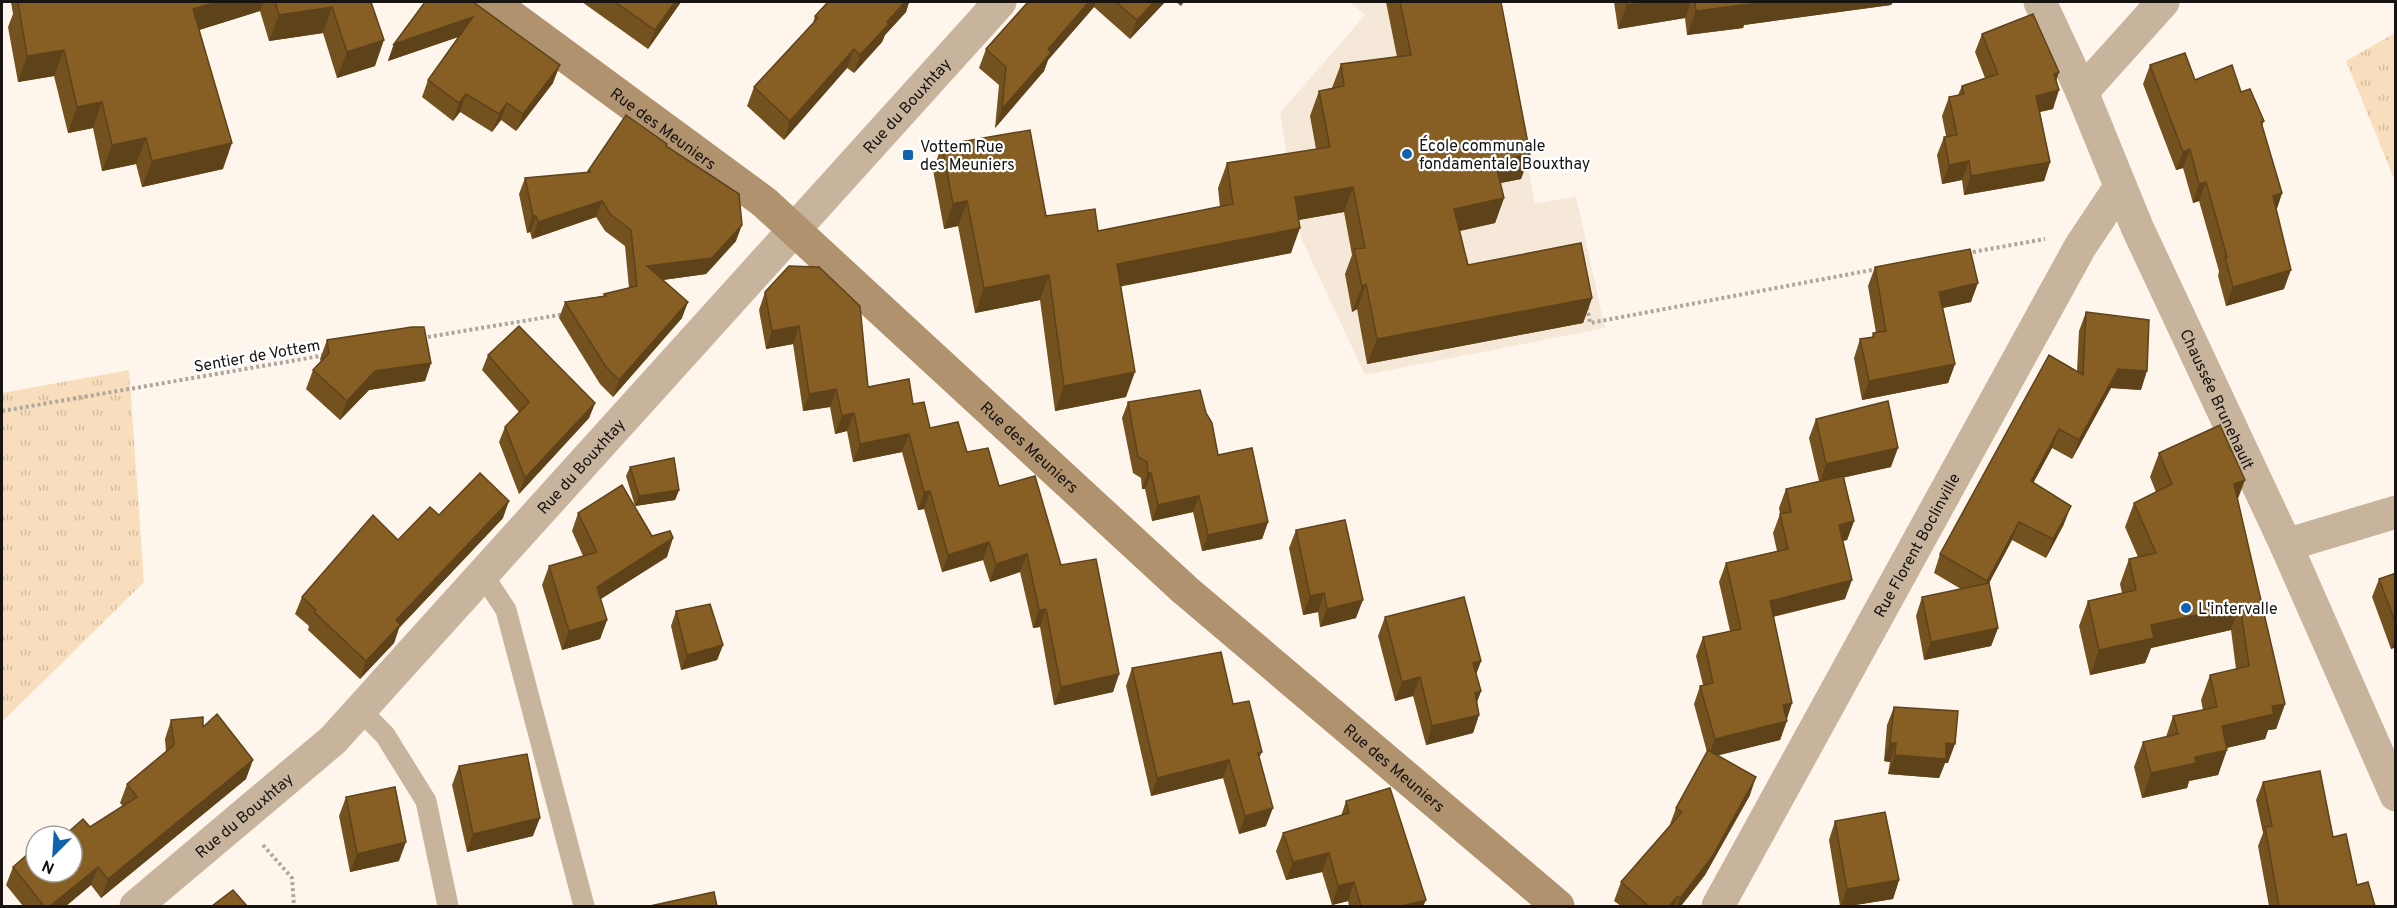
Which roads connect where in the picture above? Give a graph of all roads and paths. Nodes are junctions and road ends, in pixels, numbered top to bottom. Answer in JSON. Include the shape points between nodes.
{"nodes":[{"id":1,"x":492,"y":2,"type":"edge"},
{"id":2,"x":1000,"y":2,"type":"edge"},
{"id":3,"x":2040,"y":2,"type":"edge"},
{"id":4,"x":2163,"y":2,"type":"edge"},
{"id":5,"x":2082,"y":92,"type":"junction"},
{"id":6,"x":2120,"y":187,"type":"junction"},
{"id":7,"x":795,"y":228,"type":"junction"},
{"id":8,"x":2080,"y":247,"type":"junction"},
{"id":9,"x":1962,"y":254,"type":"edge"},
{"id":10,"x":1881,"y":269,"type":"edge"},
{"id":11,"x":1586,"y":300,"type":"edge"},
{"id":12,"x":576,"y":312,"type":"edge"},
{"id":13,"x":418,"y":339,"type":"edge"},
{"id":14,"x":338,"y":353,"type":"edge"},
{"id":15,"x":2,"y":411,"type":"edge"},
{"id":16,"x":2396,"y":512,"type":"edge"},
{"id":17,"x":2286,"y":545,"type":"junction"},
{"id":18,"x":483,"y":575,"type":"junction"},
{"id":19,"x":360,"y":710,"type":"junction"},
{"id":20,"x":2396,"y":795,"type":"edge"},
{"id":21,"x":241,"y":819,"type":"junction"},
{"id":22,"x":136,"y":906,"type":"edge"},
{"id":23,"x":294,"y":906,"type":"edge"},
{"id":24,"x":448,"y":906,"type":"edge"},
{"id":25,"x":584,"y":906,"type":"edge"},
{"id":26,"x":1558,"y":906,"type":"edge"},
{"id":27,"x":1718,"y":906,"type":"edge"}],
"edges":[{"from":1,"to":7,"type":"street","name":"Rue des Meuniers"},
{"from":2,"to":7,"type":"street","name":"Rue du Bouxhtay"},
{"from":3,"to":5,"type":"street","name":"Chaussée Brunehault"},
{"from":4,"to":5,"type":"street"},
{"from":5,"to":6,"type":"street","name":"Chaussée Brunehault"},
{"from":6,"to":8,"type":"street","name":"Rue Florent Boclinville"},
{"from":6,"to":17,"type":"street","name":"Chaussée Brunehault"},
{"from":7,"to":18,"type":"street","name":"Rue du Bouxhtay"},
{"from":7,"to":26,"type":"street","name":"Rue des Meuniers","via":[[1185,590]]},
{"from":8,"to":9,"type":"path","via":[[2054,237]]},
{"from":8,"to":27,"type":"street","name":"Rue Florent Boclinville"},
{"from":10,"to":11,"type":"path","via":[[1590,323]]},
{"from":12,"to":13,"type":"path"},
{"from":14,"to":15,"type":"path","name":"Sentier de Vottem"},
{"from":16,"to":17,"type":"street"},
{"from":17,"to":20,"type":"street","name":"Chaussée Brunehault"},
{"from":18,"to":19,"type":"street","name":"Rue du Bouxhtay"},
{"from":18,"to":25,"type":"lane","via":[[506,610]]},
{"from":19,"to":21,"type":"street","name":"Rue du Bouxhtay","via":[[333,740]]},
{"from":19,"to":24,"type":"lane","via":[[385,735],[426,801]]},
{"from":21,"to":22,"type":"street","name":"Rue du Bouxhtay"},
{"from":21,"to":23,"type":"path","via":[[292,878]]}]}
